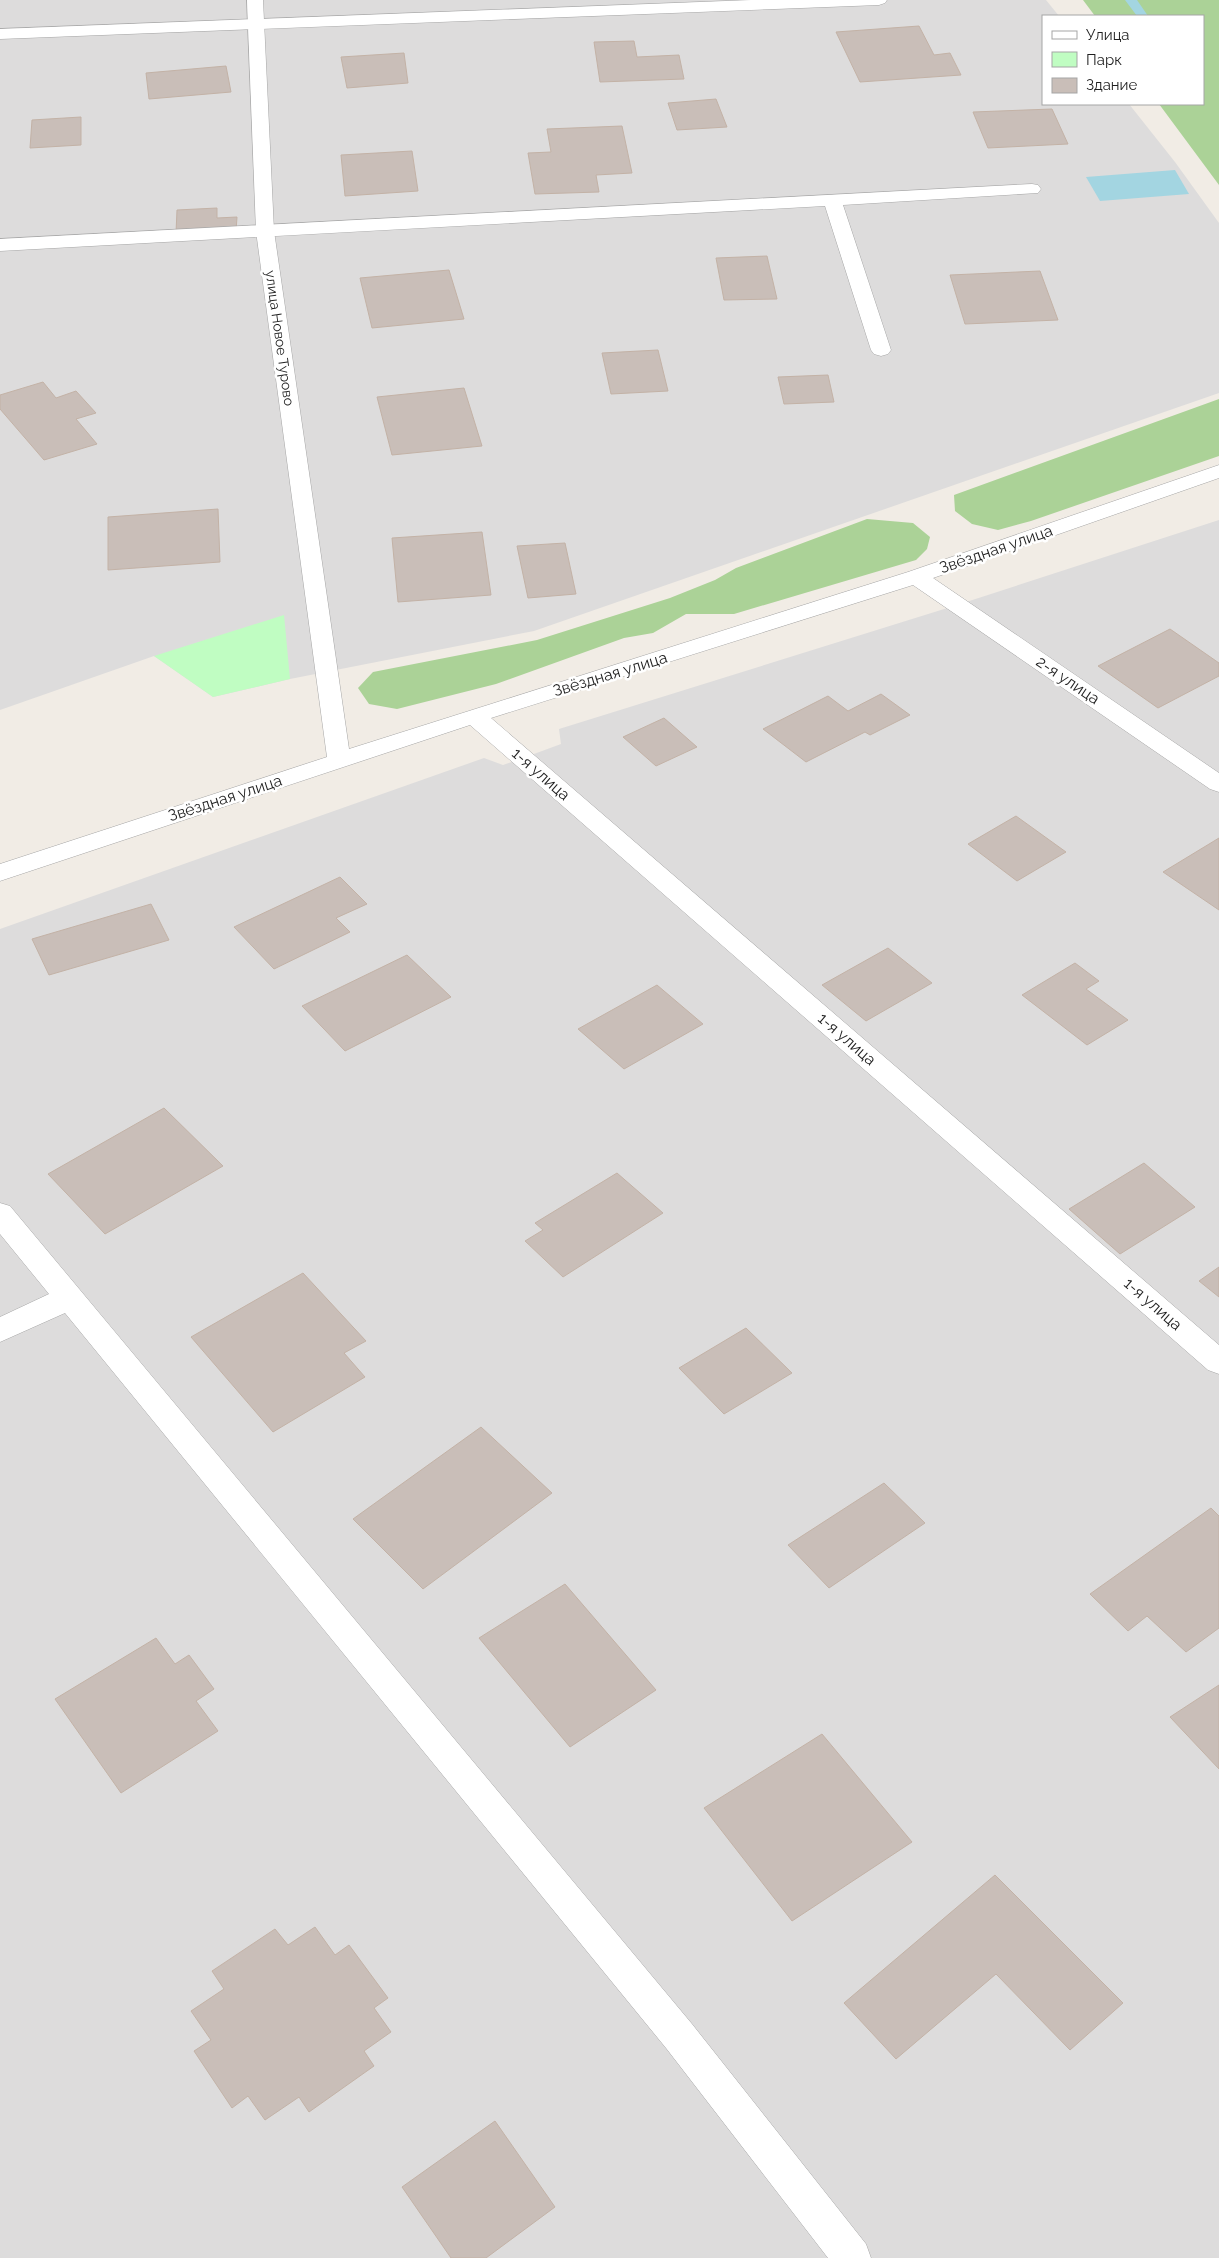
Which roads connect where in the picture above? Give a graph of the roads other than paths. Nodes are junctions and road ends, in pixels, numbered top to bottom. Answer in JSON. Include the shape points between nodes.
{"nodes":[{"id":1,"x":255,"y":0,"type":"edge"},
{"id":2,"x":879,"y":0,"type":"edge"},
{"id":3,"x":257,"y":25,"type":"junction"},
{"id":4,"x":0,"y":34,"type":"edge"},
{"id":5,"x":1032,"y":189,"type":"dead end"},
{"id":6,"x":832,"y":200,"type":"junction"},
{"id":7,"x":265,"y":231,"type":"junction"},
{"id":8,"x":0,"y":245,"type":"edge"},
{"id":9,"x":881,"y":350,"type":"dead end"},
{"id":10,"x":1219,"y":470,"type":"edge"},
{"id":11,"x":916,"y":577,"type":"junction"},
{"id":12,"x":474,"y":716,"type":"junction"},
{"id":13,"x":339,"y":760,"type":"junction"},
{"id":14,"x":1219,"y":784,"type":"edge"},
{"id":15,"x":0,"y":873,"type":"edge"},
{"id":16,"x":0,"y":1214,"type":"edge"},
{"id":17,"x":69,"y":1298,"type":"junction"},
{"id":18,"x":0,"y":1330,"type":"edge"},
{"id":19,"x":1219,"y":1362,"type":"edge"},
{"id":20,"x":852,"y":2258,"type":"edge"}],
"edges":[{"from":1,"to":3,"type":"street","name":"улица Новое Турово"},
{"from":2,"to":3,"type":"street"},
{"from":3,"to":4,"type":"street"},
{"from":3,"to":7,"type":"street","name":"улица Новое Турово"},
{"from":5,"to":6,"type":"street"},
{"from":6,"to":7,"type":"street"},
{"from":6,"to":9,"type":"street"},
{"from":7,"to":8,"type":"street"},
{"from":7,"to":13,"type":"street","name":"улица Новое Турово"},
{"from":10,"to":11,"type":"street","name":"Звёздная улица"},
{"from":11,"to":12,"type":"street","name":"Звёздная улица"},
{"from":11,"to":14,"type":"street","name":"2-я улица"},
{"from":12,"to":13,"type":"street","name":"Звёздная улица"},
{"from":12,"to":19,"type":"street","name":"1-я улица"},
{"from":13,"to":15,"type":"street","name":"Звёздная улица"},
{"from":16,"to":17,"type":"street"},
{"from":17,"to":18,"type":"street"},
{"from":17,"to":20,"type":"street","via":[[679,2036]]}]}
